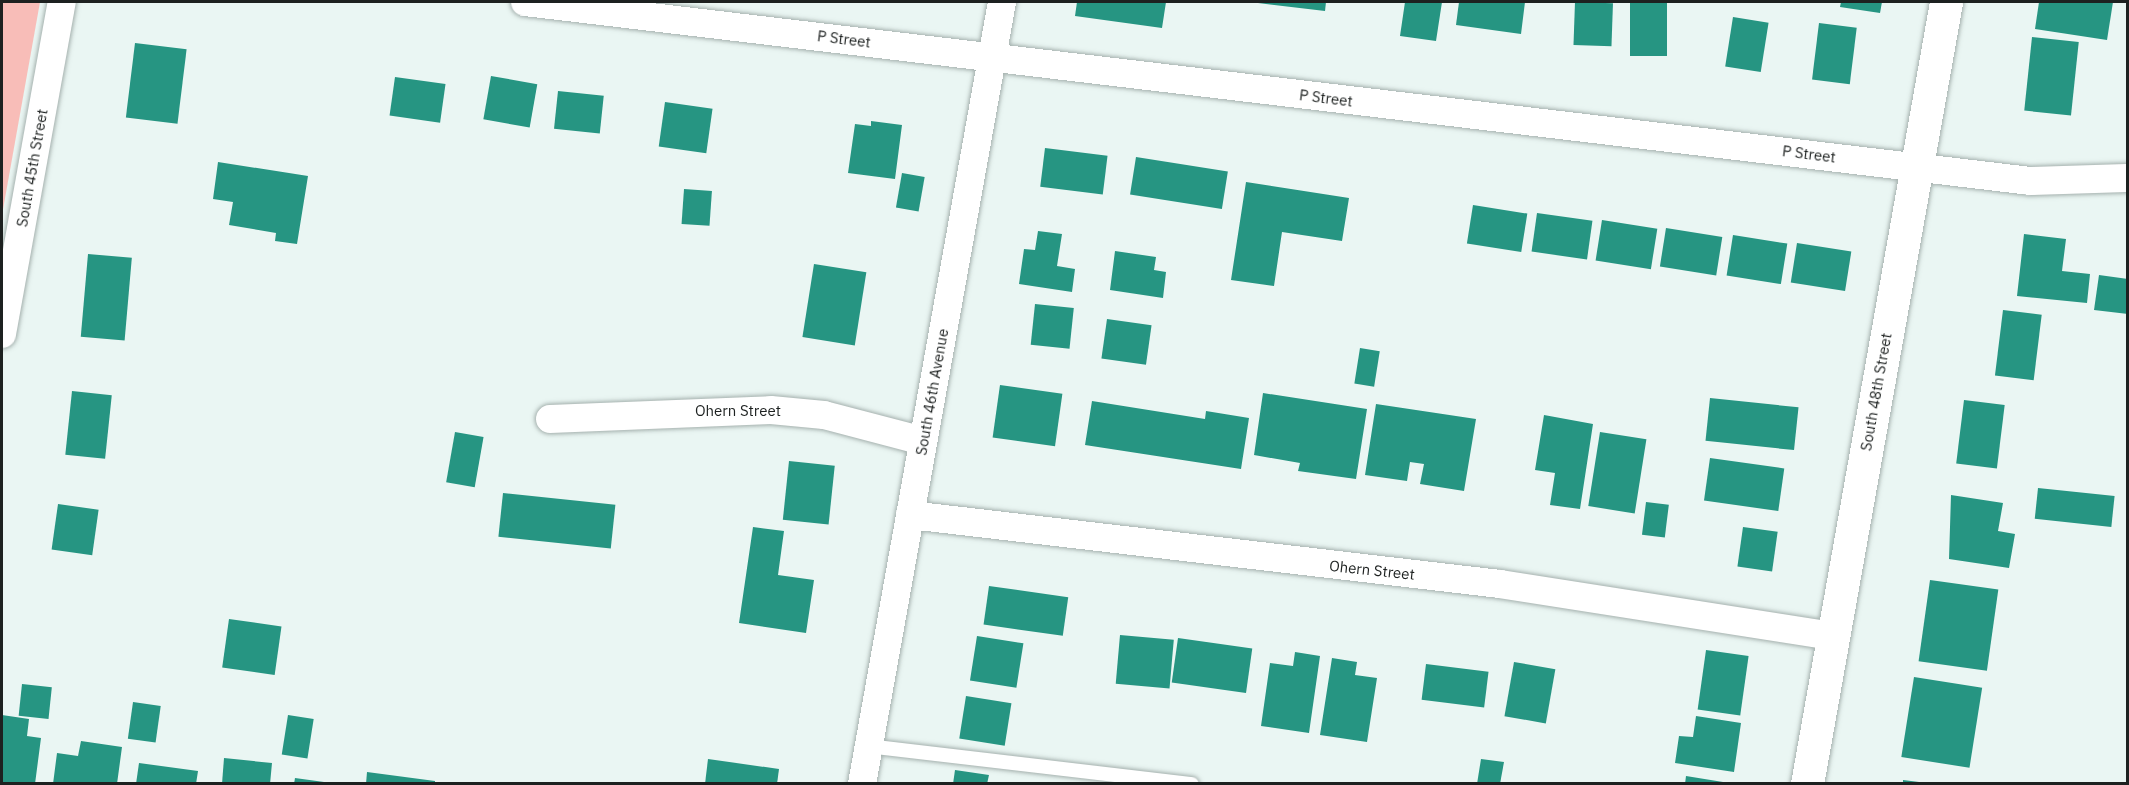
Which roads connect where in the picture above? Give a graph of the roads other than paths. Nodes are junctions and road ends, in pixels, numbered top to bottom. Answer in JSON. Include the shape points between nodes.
{"nodes":[{"id":1,"x":63,"y":2,"type":"edge"},
{"id":2,"x":525,"y":2,"type":"edge"},
{"id":3,"x":1002,"y":2,"type":"edge"},
{"id":4,"x":1946,"y":2,"type":"edge"},
{"id":5,"x":992,"y":57,"type":"junction"},
{"id":6,"x":1916,"y":166,"type":"junction"},
{"id":7,"x":2127,"y":178,"type":"edge"},
{"id":8,"x":2,"y":334,"type":"edge"},
{"id":9,"x":550,"y":419,"type":"dead end"},
{"id":10,"x":923,"y":441,"type":"junction"},
{"id":11,"x":910,"y":515,"type":"junction"},
{"id":12,"x":1832,"y":636,"type":"junction"},
{"id":13,"x":868,"y":746,"type":"junction"},
{"id":14,"x":862,"y":783,"type":"edge"},
{"id":15,"x":1192,"y":783,"type":"edge"},
{"id":16,"x":1807,"y":783,"type":"edge"}],
"edges":[{"from":1,"to":8,"type":"street","name":"South 45th Street"},
{"from":2,"to":5,"type":"street","name":"P Street"},
{"from":3,"to":5,"type":"street","name":"South 46th Avenue"},
{"from":4,"to":6,"type":"main road","name":"South 48th Street"},
{"from":5,"to":6,"type":"street","name":"P Street"},
{"from":5,"to":10,"type":"street","name":"South 46th Avenue"},
{"from":6,"to":7,"type":"street","name":"P Street","via":[[2030,181]]},
{"from":6,"to":12,"type":"main road","name":"South 48th Street"},
{"from":9,"to":10,"type":"street","name":"Ohern Street","via":[[771,410],[824,415]]},
{"from":10,"to":11,"type":"street","name":"South 46th Avenue"},
{"from":11,"to":12,"type":"street","name":"Ohern Street","via":[[1500,584]]},
{"from":11,"to":13,"type":"street","name":"South 46th Avenue"},
{"from":12,"to":16,"type":"main road","name":"South 48th Street"},
{"from":13,"to":14,"type":"street","name":"South 46th Avenue"},
{"from":13,"to":15,"type":"lane"}]}
